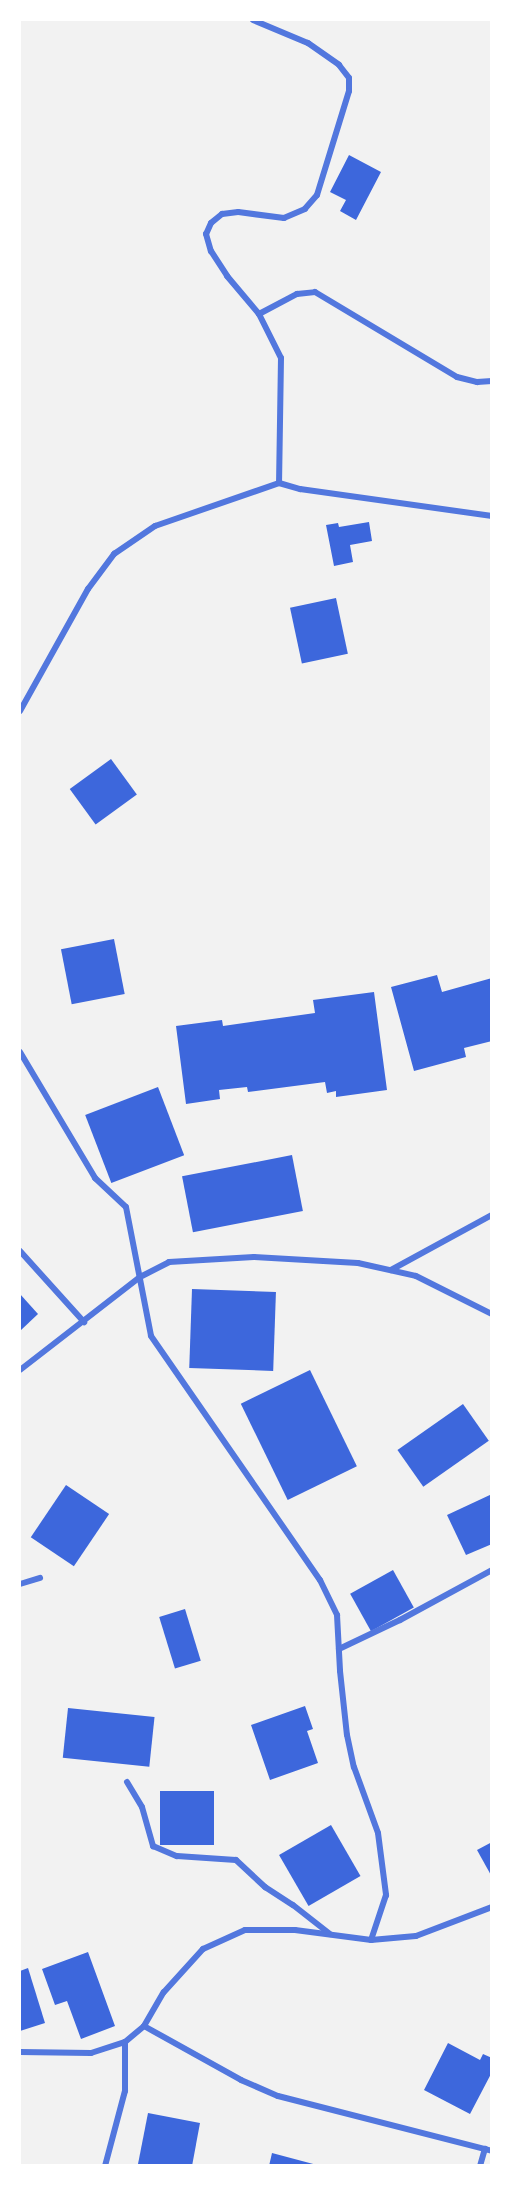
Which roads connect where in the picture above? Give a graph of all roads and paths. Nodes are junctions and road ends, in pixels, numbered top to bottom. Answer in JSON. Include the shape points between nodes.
{"nodes":[{"id":1,"x":253,"y":20,"type":"edge"},
{"id":2,"x":259,"y":314,"type":"junction"},
{"id":3,"x":492,"y":381,"type":"edge"},
{"id":4,"x":279,"y":483,"type":"junction"},
{"id":5,"x":492,"y":516,"type":"edge"},
{"id":6,"x":20,"y":711,"type":"edge"},
{"id":7,"x":20,"y":1052,"type":"edge"},
{"id":8,"x":492,"y":1215,"type":"edge"},
{"id":9,"x":20,"y":1251,"type":"edge"},
{"id":10,"x":390,"y":1270,"type":"junction"},
{"id":11,"x":140,"y":1277,"type":"junction"},
{"id":12,"x":492,"y":1314,"type":"edge"},
{"id":13,"x":84,"y":1322,"type":"junction"},
{"id":14,"x":20,"y":1370,"type":"edge"},
{"id":15,"x":492,"y":1570,"type":"edge"},
{"id":16,"x":40,"y":1578,"type":"dead end"},
{"id":17,"x":20,"y":1584,"type":"edge"},
{"id":18,"x":339,"y":1649,"type":"junction"},
{"id":19,"x":127,"y":1782,"type":"dead end"},
{"id":20,"x":492,"y":1907,"type":"edge"},
{"id":21,"x":330,"y":1934,"type":"junction"},
{"id":22,"x":371,"y":1940,"type":"junction"},
{"id":23,"x":144,"y":2026,"type":"junction"},
{"id":24,"x":125,"y":2042,"type":"junction"},
{"id":25,"x":20,"y":2052,"type":"edge"},
{"id":26,"x":488,"y":2150,"type":"edge"},
{"id":27,"x":105,"y":2166,"type":"edge"},
{"id":28,"x":480,"y":2166,"type":"edge"}],
"edges":[{"from":1,"to":2,"type":"street","via":[[308,43],[339,65],[349,78],[349,91],[317,195],[305,209],[284,218],[238,212],[222,214],[210,223],[206,234],[212,251]]},
{"from":2,"to":3,"type":"street","via":[[297,294],[315,292],[457,377]]},
{"from":2,"to":4,"type":"street","via":[[281,358]]},
{"from":4,"to":5,"type":"street"},
{"from":4,"to":6,"type":"street","via":[[155,526],[114,554],[88,589]]},
{"from":7,"to":11,"type":"street","via":[[95,1178],[126,1207]]},
{"from":8,"to":10,"type":"street"},
{"from":9,"to":13,"type":"street"},
{"from":10,"to":11,"type":"street","via":[[358,1263],[254,1257],[169,1262]]},
{"from":10,"to":12,"type":"street","via":[[416,1276]]},
{"from":11,"to":13,"type":"street"},
{"from":11,"to":18,"type":"street","via":[[151,1336],[320,1580],[337,1615]]},
{"from":13,"to":14,"type":"street"},
{"from":15,"to":18,"type":"street"},
{"from":16,"to":17,"type":"street"},
{"from":18,"to":22,"type":"street","via":[[347,1735],[378,1833],[386,1895]]},
{"from":19,"to":21,"type":"street","via":[[142,1807],[153,1846],[177,1856],[236,1860],[265,1887]]},
{"from":20,"to":22,"type":"street","via":[[416,1936]]},
{"from":21,"to":22,"type":"street"},
{"from":21,"to":23,"type":"street","via":[[244,1930],[203,1949],[164,1992]]},
{"from":23,"to":24,"type":"street"},
{"from":23,"to":26,"type":"street","via":[[278,2096]]},
{"from":24,"to":25,"type":"street","via":[[91,2053]]},
{"from":24,"to":27,"type":"street","via":[[125,2091]]},
{"from":26,"to":28,"type":"street"}]}
